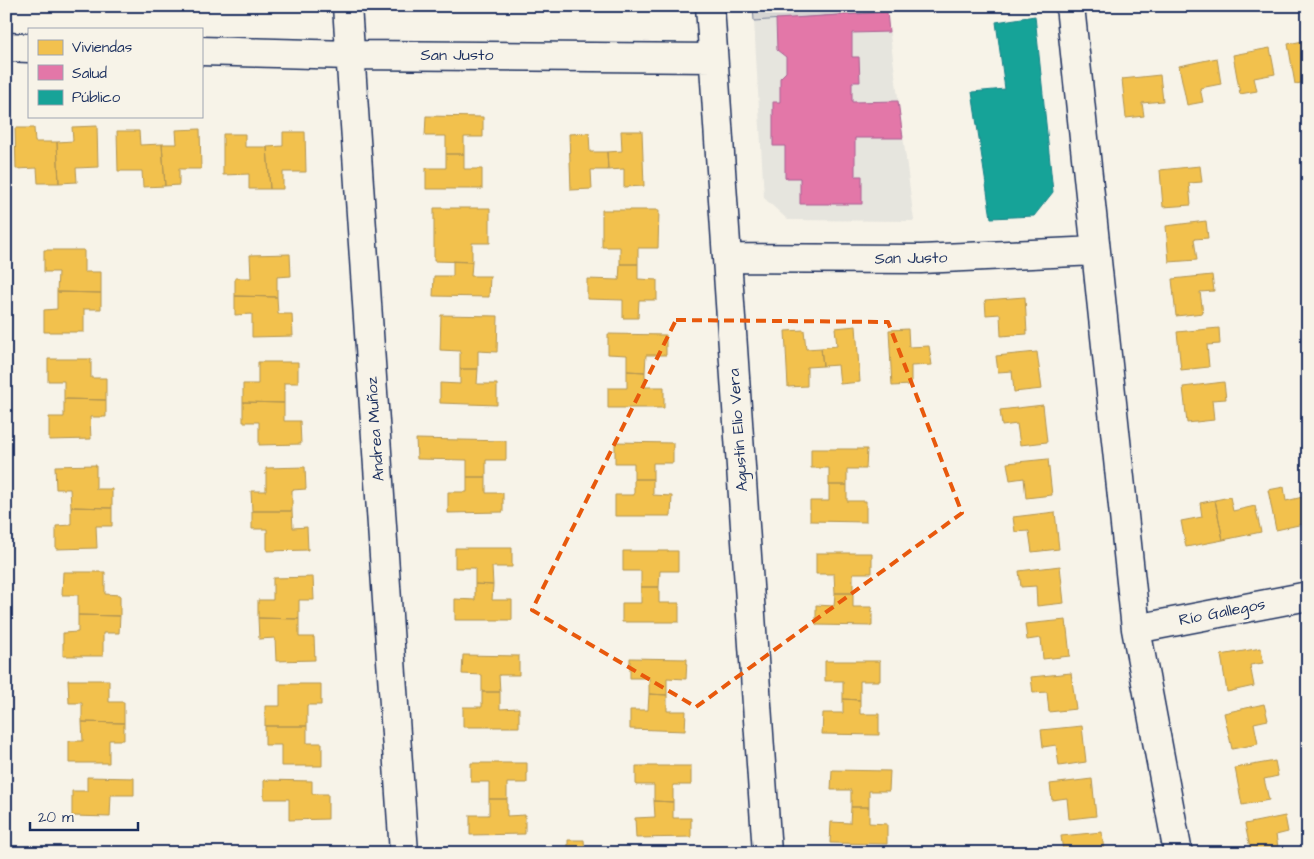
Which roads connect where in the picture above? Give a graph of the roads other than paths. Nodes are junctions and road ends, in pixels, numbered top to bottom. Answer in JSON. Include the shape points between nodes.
{"nodes":[{"id":1,"x":347,"y":6,"type":"edge"},
{"id":2,"x":710,"y":6,"type":"edge"},
{"id":3,"x":1078,"y":8,"type":"edge"},
{"id":4,"x":6,"y":47,"type":"edge"},
{"id":5,"x":28,"y":48,"type":"edge"},
{"id":6,"x":202,"y":51,"type":"edge"},
{"id":7,"x":350,"y":54,"type":"junction"},
{"id":8,"x":714,"y":58,"type":"junction"},
{"id":9,"x":1096,"y":250,"type":"junction"},
{"id":10,"x":727,"y":258,"type":"junction"},
{"id":11,"x":1308,"y":596,"type":"edge"},
{"id":12,"x":1136,"y":629,"type":"junction"},
{"id":13,"x":404,"y":853,"type":"edge"},
{"id":14,"x":767,"y":853,"type":"edge"},
{"id":15,"x":1178,"y":853,"type":"edge"}],
"edges":[{"from":1,"to":7,"type":"street","name":"Andrea Muñoz"},
{"from":2,"to":8,"type":"street","name":"Agustín Elio Vera"},
{"from":3,"to":9,"type":"street"},
{"from":4,"to":5,"type":"street"},
{"from":6,"to":7,"type":"street","name":"San Justo"},
{"from":7,"to":8,"type":"street","name":"San Justo"},
{"from":7,"to":13,"type":"street","name":"Andrea Muñoz"},
{"from":8,"to":10,"type":"street","name":"Agustín Elio Vera"},
{"from":9,"to":10,"type":"street","name":"San Justo","via":[[921,259]]},
{"from":9,"to":12,"type":"street"},
{"from":10,"to":14,"type":"street","name":"Agustín Elio Vera"},
{"from":11,"to":12,"type":"street","name":"Río Gallegos"},
{"from":12,"to":15,"type":"street"}]}
